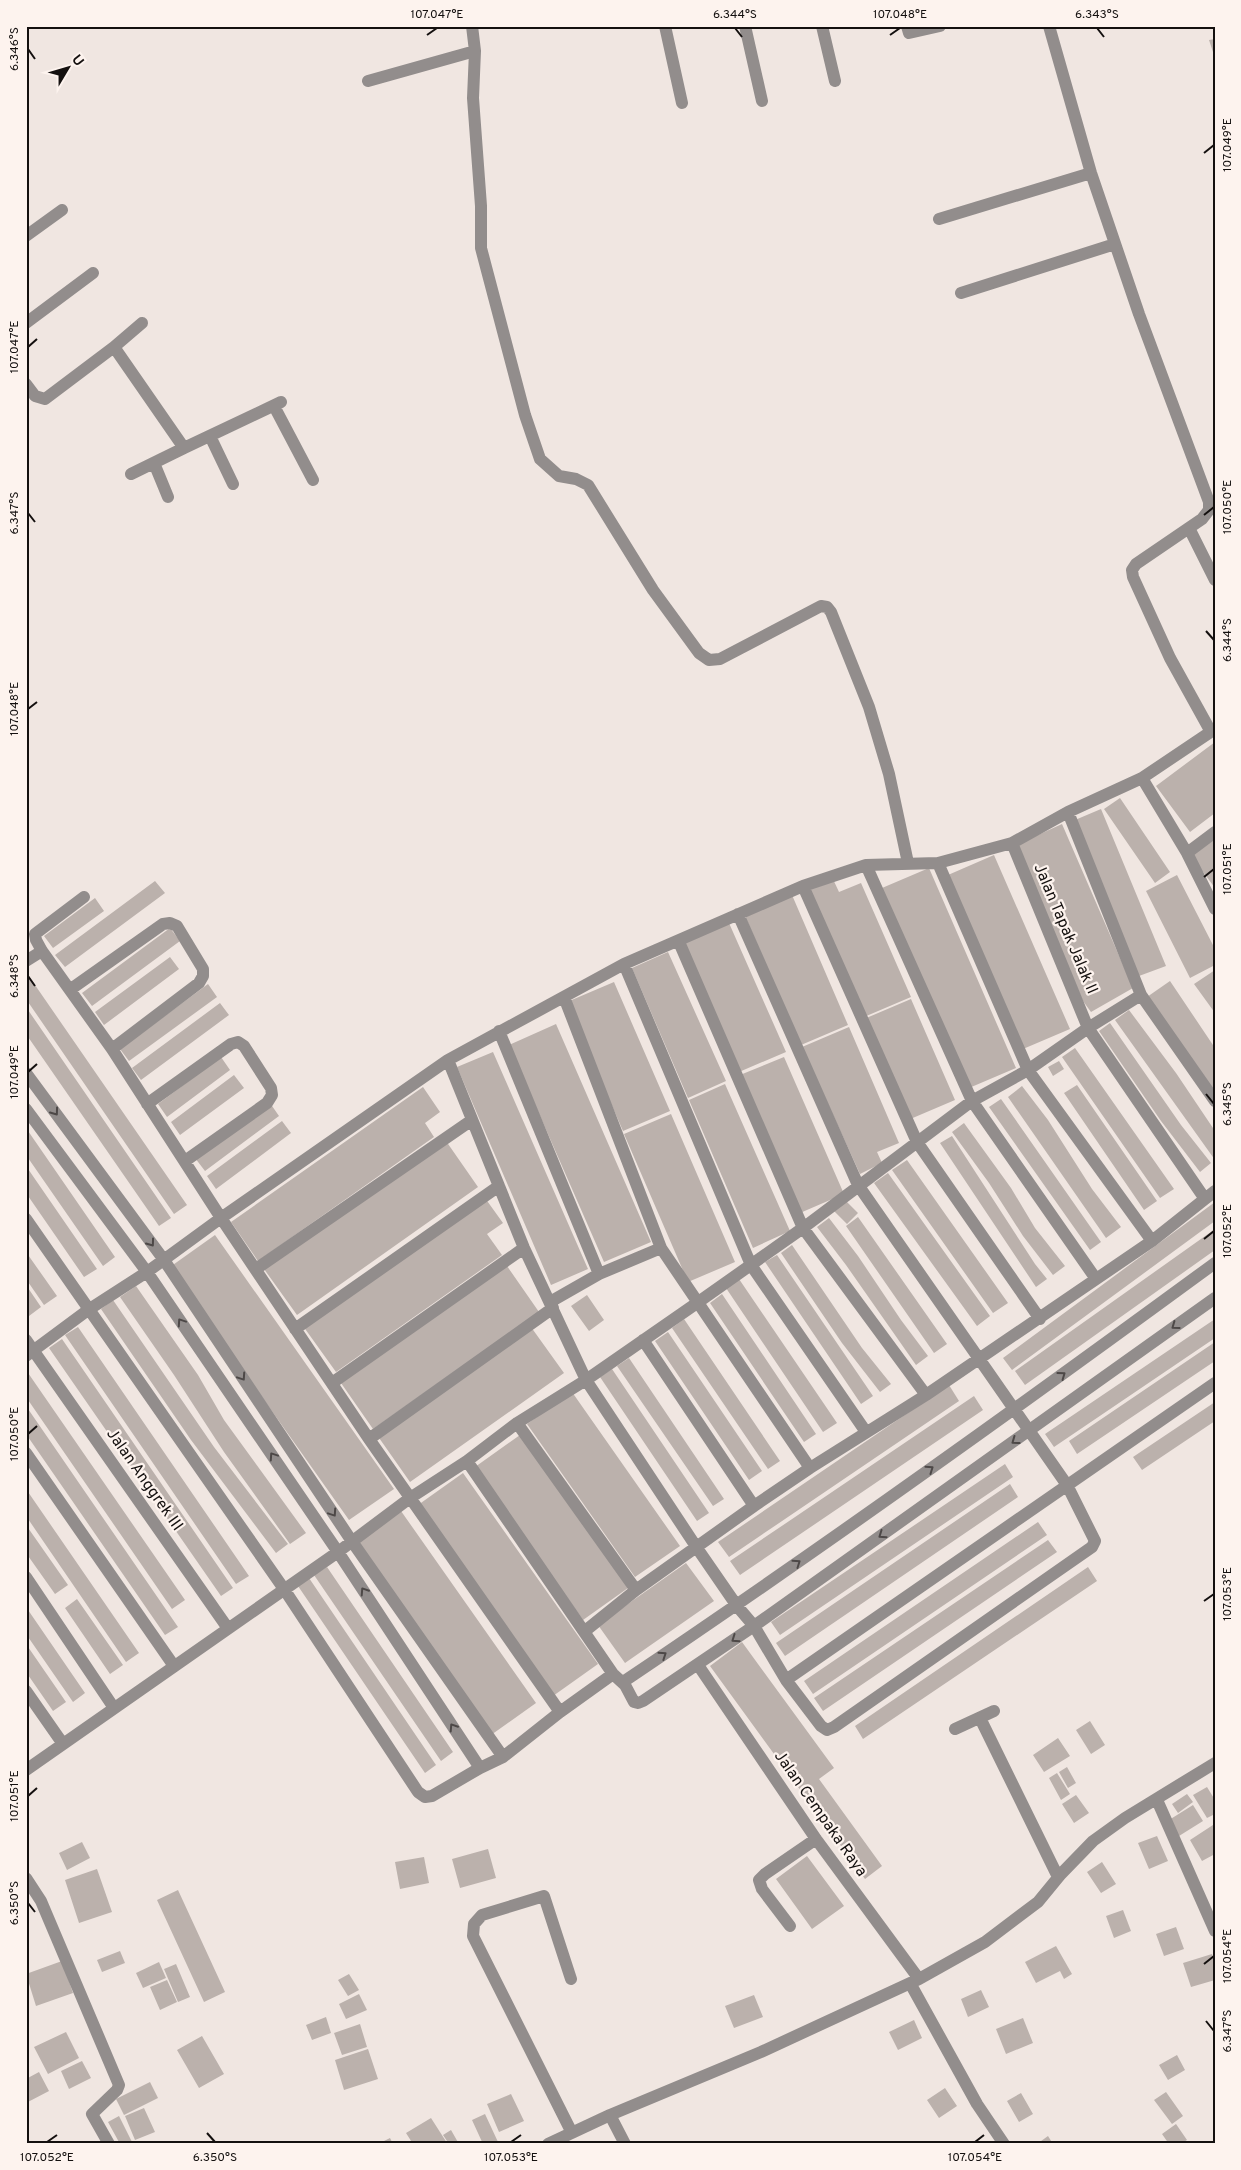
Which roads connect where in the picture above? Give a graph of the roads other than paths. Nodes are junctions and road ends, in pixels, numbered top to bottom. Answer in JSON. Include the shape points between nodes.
{"nodes":[{"id":1,"x":472,"y":26,"type":"edge"},
{"id":2,"x":665,"y":26,"type":"edge"},
{"id":3,"x":745,"y":26,"type":"edge"},
{"id":4,"x":822,"y":26,"type":"edge"},
{"id":5,"x":907,"y":26,"type":"edge"},
{"id":6,"x":940,"y":26,"type":"edge"},
{"id":7,"x":1049,"y":26,"type":"edge"},
{"id":8,"x":475,"y":51,"type":"junction"},
{"id":9,"x":368,"y":81,"type":"dead end"},
{"id":10,"x":835,"y":81,"type":"dead end"},
{"id":11,"x":762,"y":101,"type":"dead end"},
{"id":12,"x":682,"y":103,"type":"dead end"},
{"id":13,"x":1091,"y":173,"type":"junction"},
{"id":14,"x":62,"y":210,"type":"dead end"},
{"id":15,"x":939,"y":219,"type":"dead end"},
{"id":16,"x":28,"y":234,"type":"edge"},
{"id":17,"x":1115,"y":244,"type":"junction"},
{"id":18,"x":93,"y":273,"type":"dead end"},
{"id":19,"x":961,"y":294,"type":"dead end"},
{"id":20,"x":142,"y":323,"type":"dead end"},
{"id":21,"x":26,"y":324,"type":"edge"},
{"id":22,"x":114,"y":347,"type":"junction"},
{"id":23,"x":26,"y":384,"type":"edge"},
{"id":24,"x":210,"y":436,"type":"junction"},
{"id":25,"x":184,"y":448,"type":"junction"},
{"id":26,"x":154,"y":463,"type":"junction"},
{"id":27,"x":131,"y":474,"type":"dead end"},
{"id":28,"x":313,"y":480,"type":"dead end"},
{"id":29,"x":233,"y":484,"type":"dead end"},
{"id":30,"x":168,"y":497,"type":"dead end"},
{"id":31,"x":1189,"y":528,"type":"junction"},
{"id":32,"x":1215,"y":580,"type":"edge"},
{"id":33,"x":1213,"y":731,"type":"edge"},
{"id":34,"x":1142,"y":778,"type":"junction"},
{"id":35,"x":1068,"y":812,"type":"junction"},
{"id":36,"x":1215,"y":832,"type":"edge"},
{"id":37,"x":1012,"y":843,"type":"junction"},
{"id":38,"x":1187,"y":853,"type":"junction"},
{"id":39,"x":938,"y":863,"type":"junction"},
{"id":40,"x":908,"y":864,"type":"junction"},
{"id":41,"x":866,"y":865,"type":"junction"},
{"id":42,"x":803,"y":886,"type":"junction"},
{"id":43,"x":84,"y":897,"type":"dead end"},
{"id":44,"x":1215,"y":909,"type":"edge"},
{"id":45,"x":738,"y":914,"type":"junction"},
{"id":46,"x":678,"y":942,"type":"junction"},
{"id":47,"x":42,"y":951,"type":"junction"},
{"id":48,"x":26,"y":961,"type":"edge"},
{"id":49,"x":624,"y":964,"type":"junction"},
{"id":50,"x":71,"y":989,"type":"junction"},
{"id":51,"x":1141,"y":995,"type":"junction"},
{"id":52,"x":564,"y":997,"type":"junction"},
{"id":53,"x":1088,"y":1028,"type":"junction"},
{"id":54,"x":499,"y":1031,"type":"junction"},
{"id":55,"x":112,"y":1049,"type":"junction"},
{"id":56,"x":448,"y":1060,"type":"junction"},
{"id":57,"x":1028,"y":1070,"type":"junction"},
{"id":58,"x":26,"y":1073,"type":"edge"},
{"id":59,"x":972,"y":1101,"type":"junction"},
{"id":60,"x":1215,"y":1101,"type":"edge"},
{"id":61,"x":147,"y":1104,"type":"junction"},
{"id":62,"x":26,"y":1109,"type":"edge"},
{"id":63,"x":472,"y":1120,"type":"junction"},
{"id":64,"x":917,"y":1142,"type":"junction"},
{"id":65,"x":185,"y":1161,"type":"junction"},
{"id":66,"x":858,"y":1185,"type":"junction"},
{"id":67,"x":499,"y":1186,"type":"junction"},
{"id":68,"x":1210,"y":1195,"type":"edge"},
{"id":69,"x":221,"y":1218,"type":"junction"},
{"id":70,"x":26,"y":1219,"type":"edge"},
{"id":71,"x":803,"y":1228,"type":"junction"},
{"id":72,"x":1152,"y":1241,"type":"junction"},
{"id":73,"x":524,"y":1248,"type":"junction"},
{"id":74,"x":661,"y":1248,"type":"junction"},
{"id":75,"x":164,"y":1260,"type":"junction"},
{"id":76,"x":1215,"y":1263,"type":"edge"},
{"id":77,"x":751,"y":1265,"type":"junction"},
{"id":78,"x":256,"y":1269,"type":"junction"},
{"id":79,"x":147,"y":1272,"type":"junction"},
{"id":80,"x":599,"y":1274,"type":"junction"},
{"id":81,"x":1096,"y":1279,"type":"junction"},
{"id":82,"x":1215,"y":1298,"type":"edge"},
{"id":83,"x":698,"y":1303,"type":"junction"},
{"id":84,"x":552,"y":1305,"type":"junction"},
{"id":85,"x":88,"y":1310,"type":"junction"},
{"id":86,"x":1040,"y":1319,"type":"junction"},
{"id":87,"x":295,"y":1328,"type":"junction"},
{"id":88,"x":26,"y":1340,"type":"edge"},
{"id":89,"x":643,"y":1340,"type":"junction"},
{"id":90,"x":30,"y":1353,"type":"edge"},
{"id":91,"x":979,"y":1359,"type":"junction"},
{"id":92,"x":586,"y":1380,"type":"junction"},
{"id":93,"x":332,"y":1383,"type":"junction"},
{"id":94,"x":1215,"y":1383,"type":"edge"},
{"id":95,"x":926,"y":1395,"type":"junction"},
{"id":96,"x":1016,"y":1411,"type":"junction"},
{"id":97,"x":517,"y":1423,"type":"junction"},
{"id":98,"x":1029,"y":1428,"type":"junction"},
{"id":99,"x":866,"y":1432,"type":"junction"},
{"id":100,"x":369,"y":1440,"type":"junction"},
{"id":101,"x":26,"y":1452,"type":"edge"},
{"id":102,"x":467,"y":1462,"type":"junction"},
{"id":103,"x":810,"y":1468,"type":"junction"},
{"id":104,"x":1067,"y":1485,"type":"junction"},
{"id":105,"x":410,"y":1498,"type":"junction"},
{"id":106,"x":754,"y":1506,"type":"junction"},
{"id":107,"x":351,"y":1540,"type":"junction"},
{"id":108,"x":697,"y":1548,"type":"junction"},
{"id":109,"x":338,"y":1552,"type":"junction"},
{"id":110,"x":26,"y":1577,"type":"edge"},
{"id":111,"x":284,"y":1589,"type":"junction"},
{"id":112,"x":636,"y":1590,"type":"junction"},
{"id":113,"x":737,"y":1606,"type":"junction"},
{"id":114,"x":753,"y":1625,"type":"junction"},
{"id":115,"x":227,"y":1627,"type":"junction"},
{"id":116,"x":585,"y":1630,"type":"junction"},
{"id":117,"x":698,"y":1665,"type":"junction"},
{"id":118,"x":174,"y":1666,"type":"junction"},
{"id":119,"x":620,"y":1680,"type":"junction"},
{"id":120,"x":786,"y":1680,"type":"junction"},
{"id":121,"x":26,"y":1691,"type":"edge"},
{"id":122,"x":114,"y":1708,"type":"junction"},
{"id":123,"x":994,"y":1711,"type":"dead end"},
{"id":124,"x":560,"y":1712,"type":"junction"},
{"id":125,"x":980,"y":1718,"type":"junction"},
{"id":126,"x":955,"y":1729,"type":"dead end"},
{"id":127,"x":63,"y":1744,"type":"junction"},
{"id":128,"x":503,"y":1758,"type":"junction"},
{"id":129,"x":1215,"y":1763,"type":"edge"},
{"id":130,"x":480,"y":1768,"type":"junction"},
{"id":131,"x":26,"y":1770,"type":"edge"},
{"id":132,"x":1157,"y":1800,"type":"junction"},
{"id":133,"x":816,"y":1840,"type":"junction"},
{"id":134,"x":26,"y":1878,"type":"edge"},
{"id":135,"x":1058,"y":1878,"type":"junction"},
{"id":136,"x":790,"y":1926,"type":"dead end"},
{"id":137,"x":1215,"y":1931,"type":"edge"},
{"id":138,"x":571,"y":1979,"type":"dead end"},
{"id":139,"x":914,"y":1981,"type":"junction"},
{"id":140,"x":610,"y":2115,"type":"junction"},
{"id":141,"x":572,"y":2133,"type":"junction"},
{"id":142,"x":109,"y":2144,"type":"edge"},
{"id":143,"x":548,"y":2144,"type":"edge"},
{"id":144,"x":625,"y":2144,"type":"edge"},
{"id":145,"x":1004,"y":2144,"type":"edge"}],
"edges":[{"from":1,"to":8,"type":"street"},
{"from":2,"to":12,"type":"street"},
{"from":3,"to":11,"type":"street"},
{"from":4,"to":10,"type":"street"},
{"from":5,"to":6,"type":"street","via":[[908,33]]},
{"from":7,"to":13,"type":"street"},
{"from":8,"to":9,"type":"street"},
{"from":8,"to":40,"type":"street","via":[[473,98],[481,248],[525,415],[540,459],[559,476],[588,485],[653,590],[699,653],[709,660],[720,658],[821,606],[827,607],[869,707],[889,774]]},
{"from":13,"to":15,"type":"street"},
{"from":13,"to":17,"type":"street"},
{"from":14,"to":16,"type":"street"},
{"from":17,"to":19,"type":"street"},
{"from":17,"to":31,"type":"street","via":[[1209,502],[1209,510],[1202,520]]},
{"from":18,"to":21,"type":"street"},
{"from":20,"to":22,"type":"street"},
{"from":22,"to":23,"type":"street","via":[[45,399],[35,396]]},
{"from":22,"to":25,"type":"street"},
{"from":24,"to":25,"type":"street"},
{"from":24,"to":28,"type":"street","via":[[277,404]]},
{"from":24,"to":29,"type":"street"},
{"from":25,"to":26,"type":"street"},
{"from":26,"to":27,"type":"street"},
{"from":26,"to":30,"type":"street"},
{"from":31,"to":32,"type":"street"},
{"from":31,"to":33,"type":"street","via":[[1132,570],[1170,658]]},
{"from":33,"to":34,"type":"street"},
{"from":34,"to":35,"type":"street"},
{"from":34,"to":38,"type":"street"},
{"from":35,"to":37,"type":"street"},
{"from":35,"to":51,"type":"street"},
{"from":36,"to":38,"type":"street"},
{"from":37,"to":39,"type":"street"},
{"from":37,"to":53,"type":"street","name":"Jalan Tapak Jalak II"},
{"from":38,"to":44,"type":"street"},
{"from":39,"to":40,"type":"street"},
{"from":39,"to":57,"type":"street"},
{"from":40,"to":41,"type":"street"},
{"from":41,"to":42,"type":"street"},
{"from":41,"to":59,"type":"street"},
{"from":42,"to":45,"type":"street"},
{"from":42,"to":64,"type":"street"},
{"from":43,"to":47,"type":"street","via":[[35,934]]},
{"from":45,"to":46,"type":"street"},
{"from":45,"to":66,"type":"street"},
{"from":46,"to":49,"type":"street"},
{"from":46,"to":71,"type":"street"},
{"from":47,"to":48,"type":"street"},
{"from":47,"to":50,"type":"street"},
{"from":49,"to":52,"type":"street"},
{"from":49,"to":77,"type":"street"},
{"from":50,"to":55,"type":"street"},
{"from":50,"to":55,"type":"street","via":[[163,924],[170,922],[177,926],[204,976]]},
{"from":51,"to":53,"type":"street"},
{"from":51,"to":60,"type":"street"},
{"from":52,"to":54,"type":"street"},
{"from":52,"to":74,"type":"street"},
{"from":53,"to":57,"type":"street"},
{"from":53,"to":68,"type":"street","name":"Jalan Tapak Jalak II"},
{"from":54,"to":56,"type":"street"},
{"from":54,"to":80,"type":"street"},
{"from":55,"to":61,"type":"street"},
{"from":56,"to":63,"type":"street"},
{"from":56,"to":69,"type":"street"},
{"from":57,"to":59,"type":"street"},
{"from":57,"to":72,"type":"street"},
{"from":58,"to":75,"type":"street","one_way":true},
{"from":59,"to":64,"type":"street"},
{"from":59,"to":81,"type":"street"},
{"from":61,"to":65,"type":"street"},
{"from":61,"to":65,"type":"street","via":[[231,1044],[238,1042],[244,1046],[271,1088],[272,1095],[267,1103]]},
{"from":62,"to":79,"type":"street"},
{"from":63,"to":67,"type":"street"},
{"from":63,"to":78,"type":"street"},
{"from":64,"to":66,"type":"street"},
{"from":64,"to":86,"type":"street"},
{"from":65,"to":69,"type":"street"},
{"from":66,"to":71,"type":"street"},
{"from":66,"to":91,"type":"street"},
{"from":67,"to":73,"type":"street"},
{"from":67,"to":87,"type":"street"},
{"from":68,"to":72,"type":"street"},
{"from":69,"to":75,"type":"street"},
{"from":69,"to":78,"type":"street"},
{"from":70,"to":85,"type":"street"},
{"from":71,"to":77,"type":"street"},
{"from":71,"to":95,"type":"street"},
{"from":72,"to":81,"type":"street"},
{"from":73,"to":84,"type":"street"},
{"from":73,"to":93,"type":"street"},
{"from":74,"to":80,"type":"street"},
{"from":74,"to":83,"type":"street"},
{"from":75,"to":79,"type":"street"},
{"from":75,"to":107,"type":"street","one_way":true},
{"from":96,"to":76,"type":"street","one_way":true},
{"from":77,"to":83,"type":"street"},
{"from":77,"to":99,"type":"street"},
{"from":78,"to":87,"type":"street"},
{"from":79,"to":85,"type":"street"},
{"from":109,"to":79,"type":"street","one_way":true},
{"from":80,"to":84,"type":"street"},
{"from":81,"to":86,"type":"street"},
{"from":82,"to":98,"type":"street","one_way":true},
{"from":83,"to":89,"type":"street"},
{"from":83,"to":103,"type":"street"},
{"from":84,"to":92,"type":"street"},
{"from":84,"to":100,"type":"street"},
{"from":85,"to":90,"type":"street"},
{"from":85,"to":111,"type":"street"},
{"from":86,"to":91,"type":"street"},
{"from":87,"to":93,"type":"street"},
{"from":88,"to":90,"type":"street","name":"Jalan Anggrek III"},
{"from":89,"to":92,"type":"street"},
{"from":89,"to":106,"type":"street"},
{"from":90,"to":115,"type":"street","name":"Jalan Anggrek III"},
{"from":91,"to":95,"type":"street"},
{"from":91,"to":96,"type":"street"},
{"from":92,"to":97,"type":"street"},
{"from":92,"to":108,"type":"street"},
{"from":93,"to":100,"type":"street"},
{"from":94,"to":104,"type":"street"},
{"from":95,"to":99,"type":"street"},
{"from":96,"to":98,"type":"street"},
{"from":113,"to":96,"type":"street","one_way":true},
{"from":97,"to":102,"type":"street"},
{"from":97,"to":112,"type":"street"},
{"from":98,"to":104,"type":"street"},
{"from":98,"to":114,"type":"street","one_way":true},
{"from":99,"to":103,"type":"street"},
{"from":100,"to":105,"type":"street"},
{"from":101,"to":118,"type":"street"},
{"from":102,"to":105,"type":"street"},
{"from":102,"to":116,"type":"street"},
{"from":103,"to":106,"type":"street"},
{"from":104,"to":120,"type":"street"},
{"from":104,"to":120,"type":"street","via":[[1093,1535],[1092,1547],[834,1727],[827,1730],[821,1726]]},
{"from":105,"to":107,"type":"street"},
{"from":105,"to":124,"type":"street"},
{"from":106,"to":108,"type":"street"},
{"from":107,"to":109,"type":"street"},
{"from":107,"to":128,"type":"street"},
{"from":108,"to":112,"type":"street"},
{"from":108,"to":113,"type":"street"},
{"from":109,"to":111,"type":"street"},
{"from":130,"to":109,"type":"street","one_way":true},
{"from":110,"to":122,"type":"street"},
{"from":111,"to":115,"type":"street"},
{"from":111,"to":130,"type":"street","via":[[418,1792],[425,1797],[432,1796]]},
{"from":112,"to":116,"type":"street"},
{"from":113,"to":114,"type":"street"},
{"from":119,"to":113,"type":"street","one_way":true},
{"from":114,"to":117,"type":"street","one_way":true},
{"from":114,"to":120,"type":"street"},
{"from":115,"to":118,"type":"street"},
{"from":116,"to":119,"type":"street"},
{"from":117,"to":119,"type":"street","via":[[638,1703],[634,1702]]},
{"from":117,"to":133,"type":"street","name":"Jalan Cempaka Raya"},
{"from":118,"to":122,"type":"street"},
{"from":119,"to":124,"type":"street"},
{"from":121,"to":127,"type":"street"},
{"from":122,"to":127,"type":"street"},
{"from":123,"to":125,"type":"street"},
{"from":124,"to":128,"type":"street"},
{"from":125,"to":126,"type":"street"},
{"from":125,"to":135,"type":"street"},
{"from":127,"to":131,"type":"street"},
{"from":128,"to":130,"type":"street"},
{"from":129,"to":132,"type":"street"},
{"from":132,"to":135,"type":"street","via":[[1125,1818],[1093,1842]]},
{"from":132,"to":137,"type":"street"},
{"from":133,"to":136,"type":"street","via":[[760,1880],[762,1889]]},
{"from":133,"to":139,"type":"street","name":"Jalan Cempaka Raya"},
{"from":134,"to":142,"type":"street","via":[[41,1901],[119,2085],[92,2114]]},
{"from":135,"to":139,"type":"street","via":[[1038,1902],[1010,1925]]},
{"from":138,"to":141,"type":"street","via":[[544,1896],[482,1915],[474,1924],[473,1936]]},
{"from":139,"to":140,"type":"street","via":[[761,2052]]},
{"from":139,"to":145,"type":"street","name":"Jalan Cempaka Raya","via":[[977,2104]]},
{"from":140,"to":141,"type":"street"},
{"from":140,"to":144,"type":"street"},
{"from":141,"to":143,"type":"street"}]}
